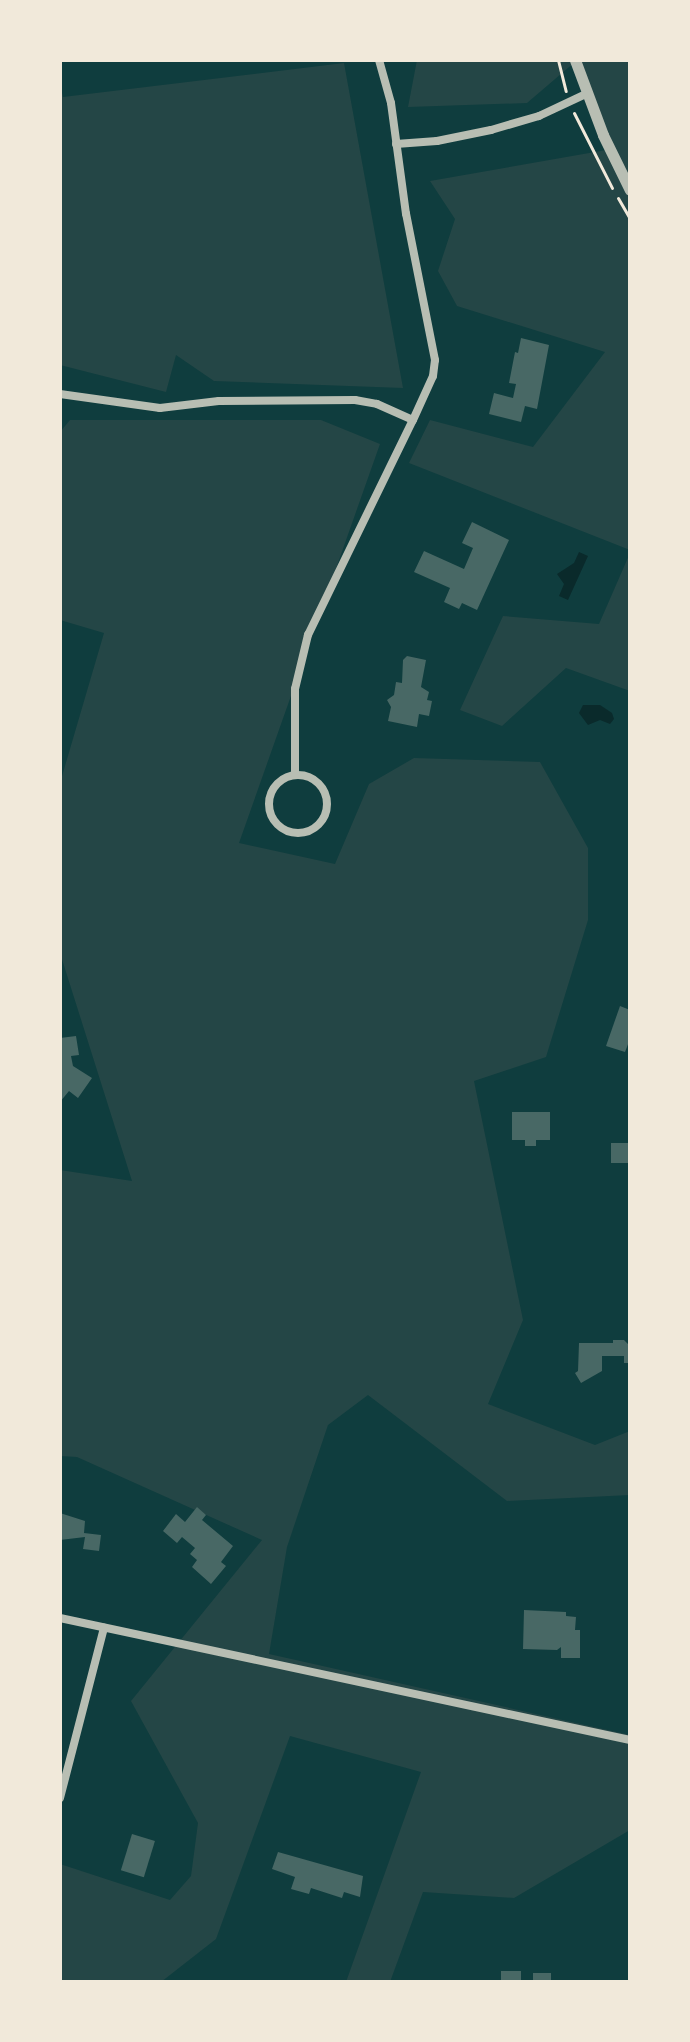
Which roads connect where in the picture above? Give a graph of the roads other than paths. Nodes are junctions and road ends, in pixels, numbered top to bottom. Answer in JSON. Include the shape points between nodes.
{"nodes":[{"id":1,"x":379,"y":60,"type":"edge"},
{"id":2,"x":575,"y":60,"type":"edge"},
{"id":3,"x":586,"y":94,"type":"junction"},
{"id":4,"x":396,"y":144,"type":"junction"},
{"id":5,"x":630,"y":190,"type":"edge"},
{"id":6,"x":60,"y":394,"type":"edge"},
{"id":7,"x":413,"y":420,"type":"junction"},
{"id":8,"x":295,"y":775,"type":"junction"},
{"id":9,"x":60,"y":1618,"type":"edge"},
{"id":10,"x":104,"y":1628,"type":"junction"},
{"id":11,"x":630,"y":1740,"type":"edge"},
{"id":12,"x":60,"y":1798,"type":"edge"}],
"edges":[{"from":1,"to":4,"type":"street"},
{"from":2,"to":3,"type":"street"},
{"from":3,"to":4,"type":"street","via":[[491,130]]},
{"from":3,"to":5,"type":"street"},
{"from":4,"to":7,"type":"street","via":[[435,360]]},
{"from":6,"to":7,"type":"street","via":[[160,408],[219,401],[355,400]]},
{"from":7,"to":8,"type":"street","via":[[308,635],[295,689]]},
{"from":8,"to":8,"type":"street","via":[[276,784],[268,803],[276,823],[298,833],[319,824],[327,802],[317,781]]},
{"from":9,"to":10,"type":"street"},
{"from":10,"to":11,"type":"street"},
{"from":10,"to":12,"type":"street"}]}
